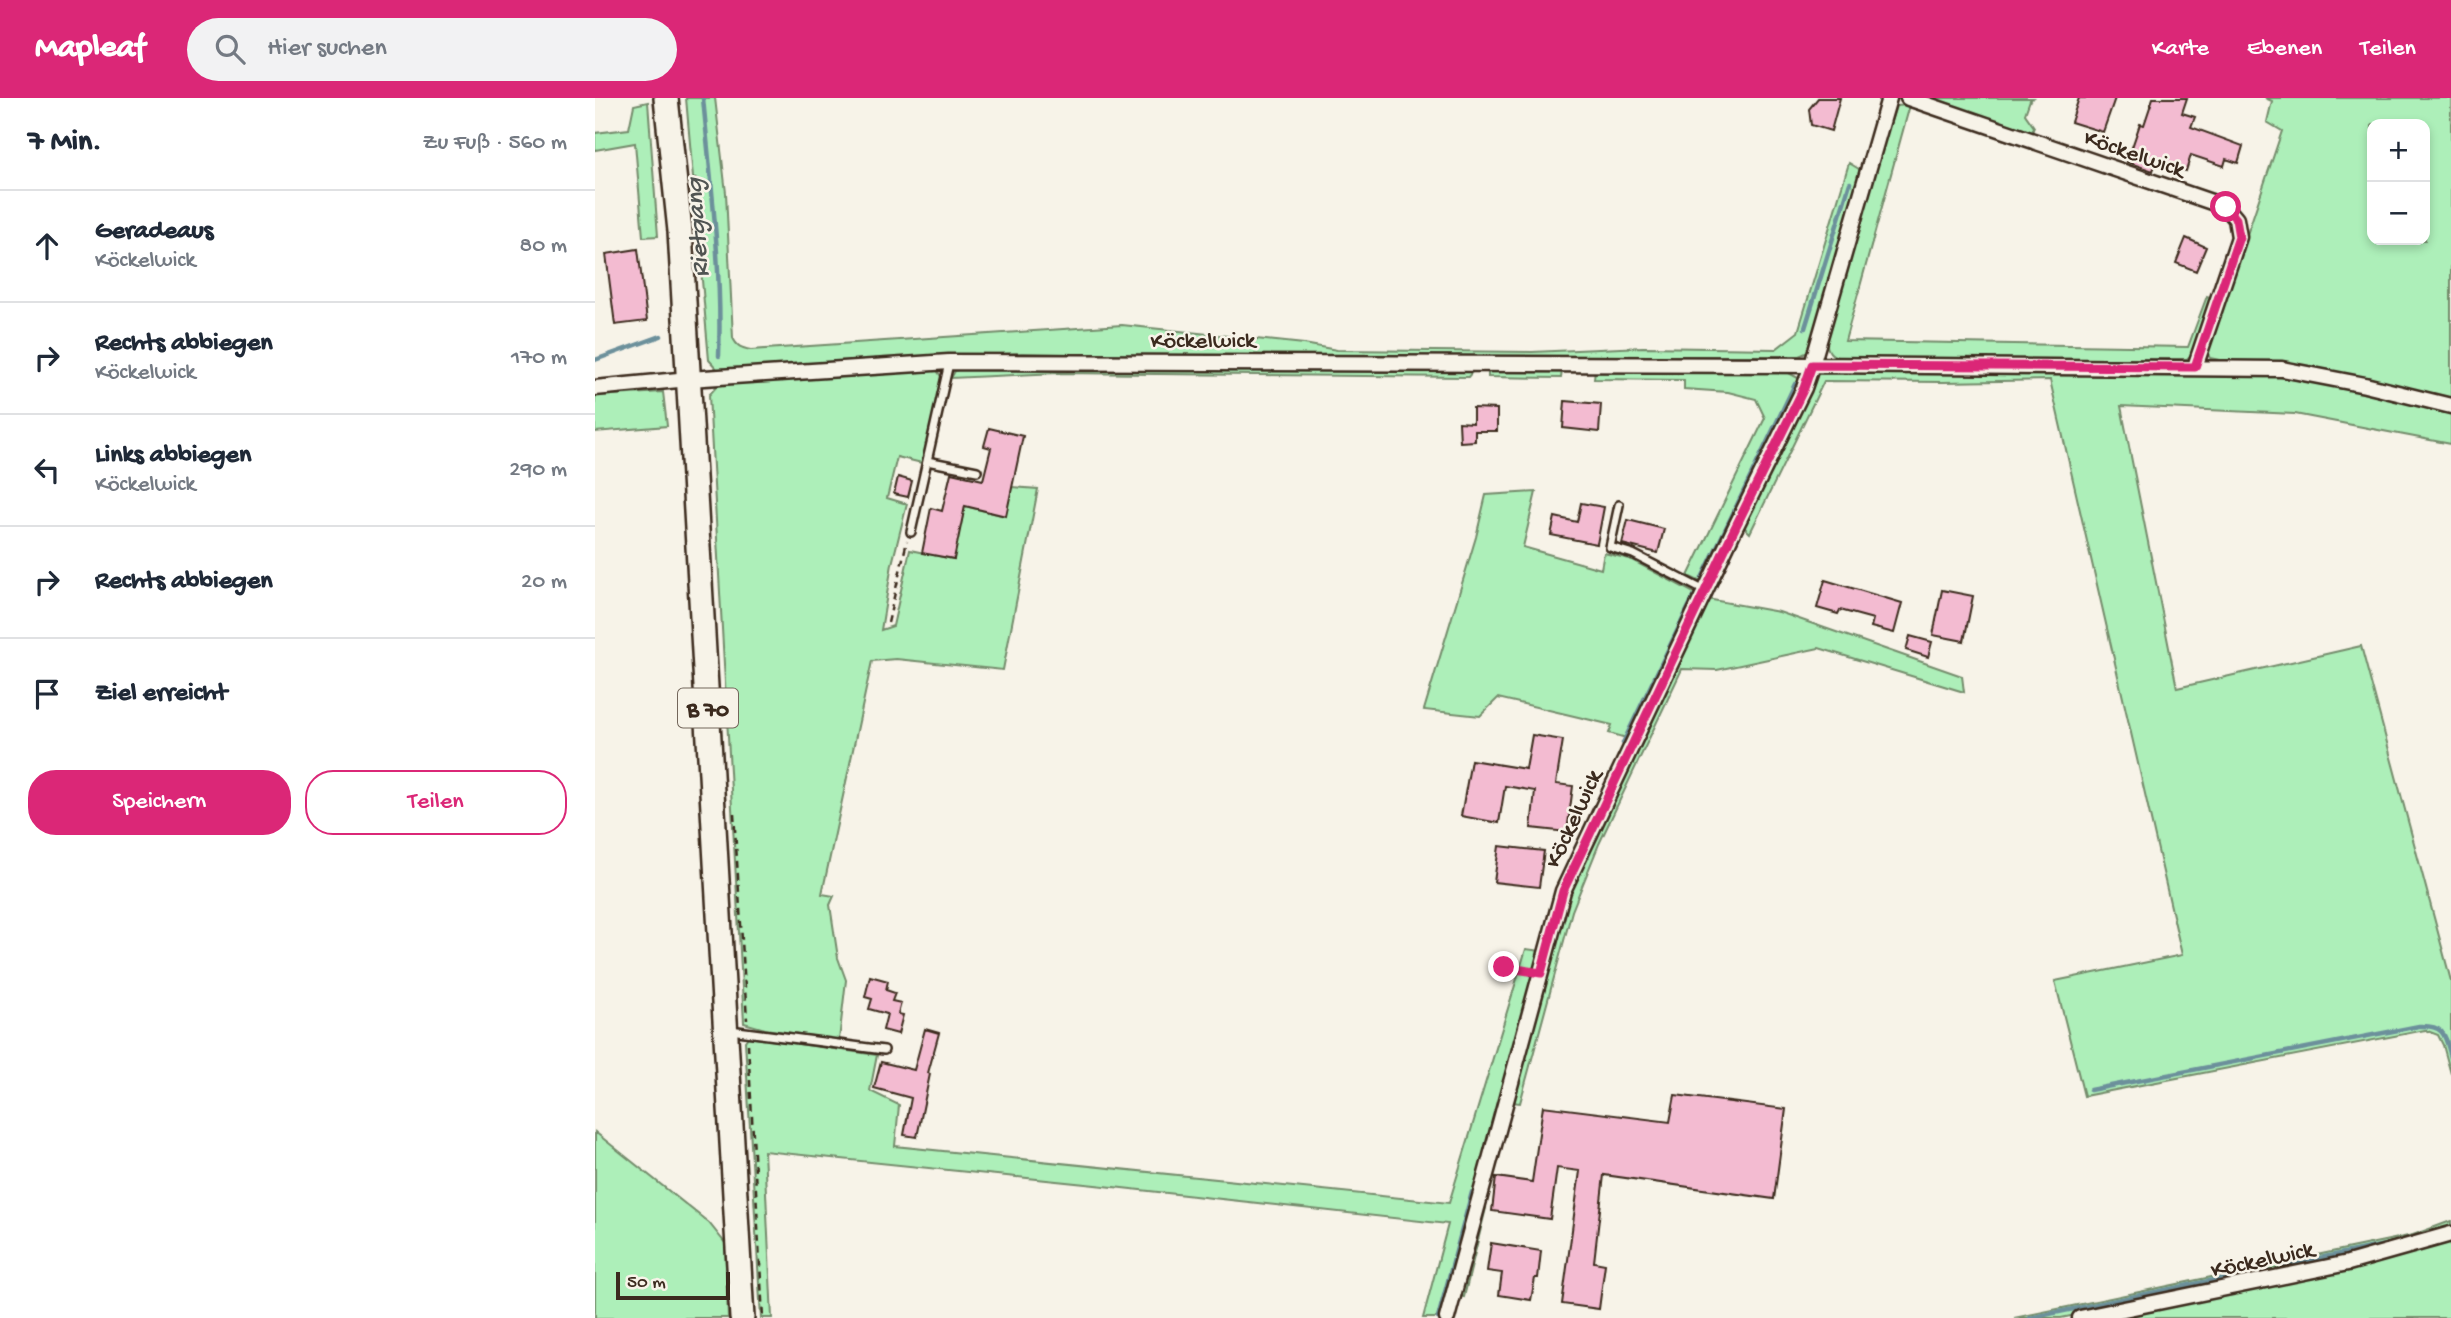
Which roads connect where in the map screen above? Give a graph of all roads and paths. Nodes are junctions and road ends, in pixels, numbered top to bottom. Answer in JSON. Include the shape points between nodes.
{"nodes":[{"id":1,"x":666,"y":98,"type":"edge"},
{"id":2,"x":1889,"y":98,"type":"edge"},
{"id":3,"x":1908,"y":98,"type":"edge"},
{"id":4,"x":949,"y":362,"type":"junction"},
{"id":5,"x":1812,"y":365,"type":"junction"},
{"id":6,"x":2195,"y":367,"type":"junction"},
{"id":7,"x":689,"y":379,"type":"junction"},
{"id":8,"x":595,"y":388,"type":"edge"},
{"id":9,"x":2451,"y":406,"type":"edge"},
{"id":10,"x":927,"y":461,"type":"junction"},
{"id":11,"x":977,"y":471,"type":"dead end"},
{"id":12,"x":1619,"y":505,"type":"dead end"},
{"id":13,"x":911,"y":532,"type":"joint"},
{"id":14,"x":1705,"y":591,"type":"junction"},
{"id":15,"x":888,"y":623,"type":"dead end"},
{"id":16,"x":1504,"y":967,"type":"dead end"},
{"id":17,"x":1541,"y":973,"type":"junction"},
{"id":18,"x":726,"y":1030,"type":"junction"},
{"id":19,"x":884,"y":1050,"type":"dead end"},
{"id":20,"x":2451,"y":1234,"type":"edge"},
{"id":21,"x":742,"y":1318,"type":"edge"},
{"id":22,"x":1447,"y":1318,"type":"edge"},
{"id":23,"x":2080,"y":1318,"type":"edge"}],
"edges":[{"from":1,"to":7,"type":"main road","number":"B 70"},
{"from":2,"to":5,"type":"street","name":"Köckelwick"},
{"from":3,"to":6,"type":"street","name":"Köckelwick","via":[[2226,207],[2236,219],[2239,237]]},
{"from":4,"to":5,"type":"street","name":"Köckelwick"},
{"from":4,"to":7,"type":"street","name":"Köckelwick"},
{"from":4,"to":10,"type":"lane"},
{"from":5,"to":6,"type":"street","name":"Köckelwick"},
{"from":5,"to":14,"type":"street","name":"Köckelwick"},
{"from":6,"to":9,"type":"street","name":"Köckelwick","via":[[2282,369]]},
{"from":7,"to":8,"type":"street","name":"Köckelwick"},
{"from":7,"to":18,"type":"main road","number":"B 70"},
{"from":10,"to":11,"type":"lane"},
{"from":10,"to":13,"type":"lane"},
{"from":12,"to":14,"type":"lane","via":[[1610,547]]},
{"from":13,"to":15,"type":"path"},
{"from":14,"to":17,"type":"street","name":"Köckelwick","via":[[1563,891]]},
{"from":16,"to":17,"type":"path"},
{"from":17,"to":22,"type":"street","name":"Köckelwick"},
{"from":18,"to":19,"type":"lane"},
{"from":18,"to":21,"type":"main road","number":"B 70"},
{"from":20,"to":23,"type":"street","name":"Köckelwick","via":[[2348,1263]]}]}
